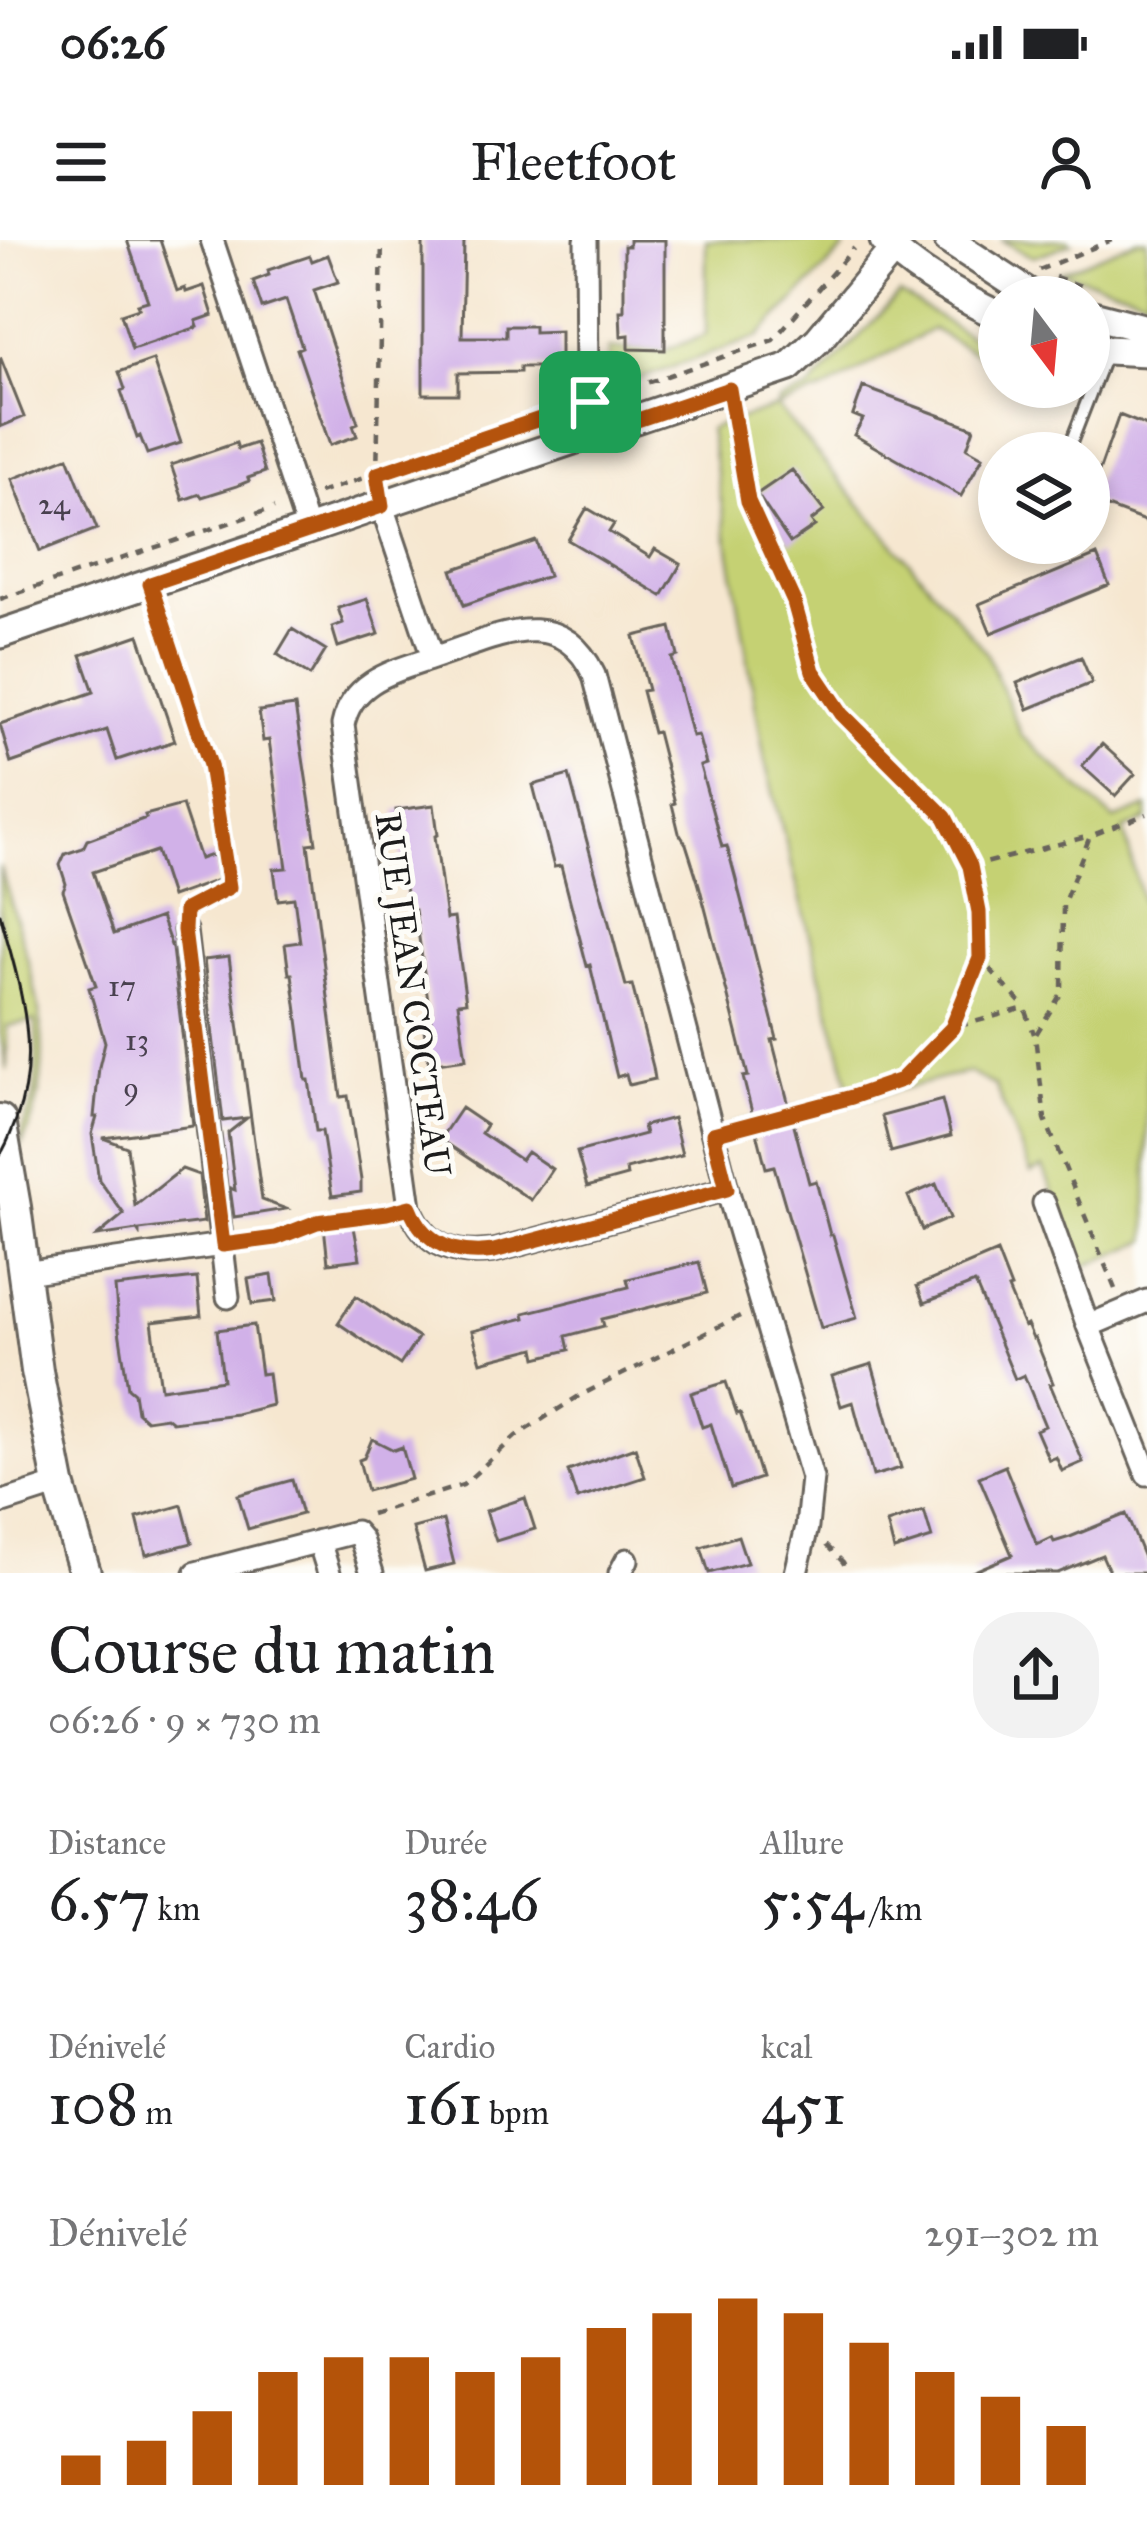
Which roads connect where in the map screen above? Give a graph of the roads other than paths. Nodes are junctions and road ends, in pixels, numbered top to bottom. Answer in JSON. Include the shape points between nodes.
{"nodes":[{"id":1,"x":212,"y":240,"type":"edge"},
{"id":2,"x":586,"y":240,"type":"edge"},
{"id":3,"x":948,"y":240,"type":"edge"},
{"id":4,"x":893,"y":243,"type":"edge"},
{"id":5,"x":1023,"y":276,"type":"edge"},
{"id":6,"x":978,"y":305,"type":"edge"},
{"id":7,"x":1110,"y":311,"type":"edge"},
{"id":8,"x":1147,"y":329,"type":"edge"},
{"id":9,"x":1110,"y":349,"type":"edge"},
{"id":10,"x":1147,"y":352,"type":"edge"},
{"id":11,"x":599,"y":433,"type":"junction"},
{"id":12,"x":382,"y":506,"type":"junction"},
{"id":13,"x":308,"y":530,"type":"junction"},
{"id":14,"x":0,"y":634,"type":"edge"},
{"id":15,"x":433,"y":658,"type":"junction"},
{"id":16,"x":184,"y":930,"type":"road end"},
{"id":17,"x":0,"y":1120,"type":"edge"},
{"id":18,"x":727,"y":1189,"type":"junction"},
{"id":19,"x":1044,"y":1203,"type":"dead end"},
{"id":20,"x":223,"y":1245,"type":"junction"},
{"id":21,"x":24,"y":1273,"type":"junction"},
{"id":22,"x":228,"y":1298,"type":"dead end"},
{"id":23,"x":1147,"y":1301,"type":"edge"},
{"id":24,"x":1088,"y":1326,"type":"junction"},
{"id":25,"x":1147,"y":1474,"type":"edge"},
{"id":26,"x":59,"y":1484,"type":"junction"},
{"id":27,"x":0,"y":1503,"type":"edge"},
{"id":28,"x":319,"y":1541,"type":"junction"},
{"id":29,"x":85,"y":1573,"type":"edge"},
{"id":30,"x":196,"y":1573,"type":"edge"},
{"id":31,"x":329,"y":1573,"type":"edge"},
{"id":32,"x":372,"y":1573,"type":"edge"},
{"id":33,"x":796,"y":1573,"type":"edge"}],
"edges":[{"from":1,"to":13,"type":"street"},
{"from":2,"to":11,"type":"street","via":[[587,382]]},
{"from":3,"to":5,"type":"street"},
{"from":4,"to":6,"type":"street"},
{"from":4,"to":11,"type":"street","via":[[789,367]]},
{"from":7,"to":8,"type":"street"},
{"from":9,"to":10,"type":"street"},
{"from":11,"to":12,"type":"street"},
{"from":12,"to":13,"type":"street"},
{"from":12,"to":15,"type":"street"},
{"from":13,"to":14,"type":"street"},
{"from":15,"to":18,"type":"street","name":"RUE JEAN COCTEAU","via":[[524,630],[570,640],[584,654]]},
{"from":15,"to":18,"type":"street","name":"RUE JEAN COCTEAU","via":[[356,693],[344,725],[419,1228],[443,1247],[494,1251]]},
{"from":16,"to":20,"type":"street"},
{"from":17,"to":21,"type":"main road"},
{"from":18,"to":33,"type":"street","via":[[812,1478]]},
{"from":19,"to":24,"type":"street"},
{"from":20,"to":21,"type":"street"},
{"from":20,"to":22,"type":"street"},
{"from":21,"to":26,"type":"main road"},
{"from":23,"to":24,"type":"street"},
{"from":24,"to":25,"type":"street"},
{"from":26,"to":27,"type":"street"},
{"from":26,"to":29,"type":"main road"},
{"from":28,"to":30,"type":"street"},
{"from":28,"to":31,"type":"street"},
{"from":28,"to":32,"type":"street","via":[[355,1532]]}]}
